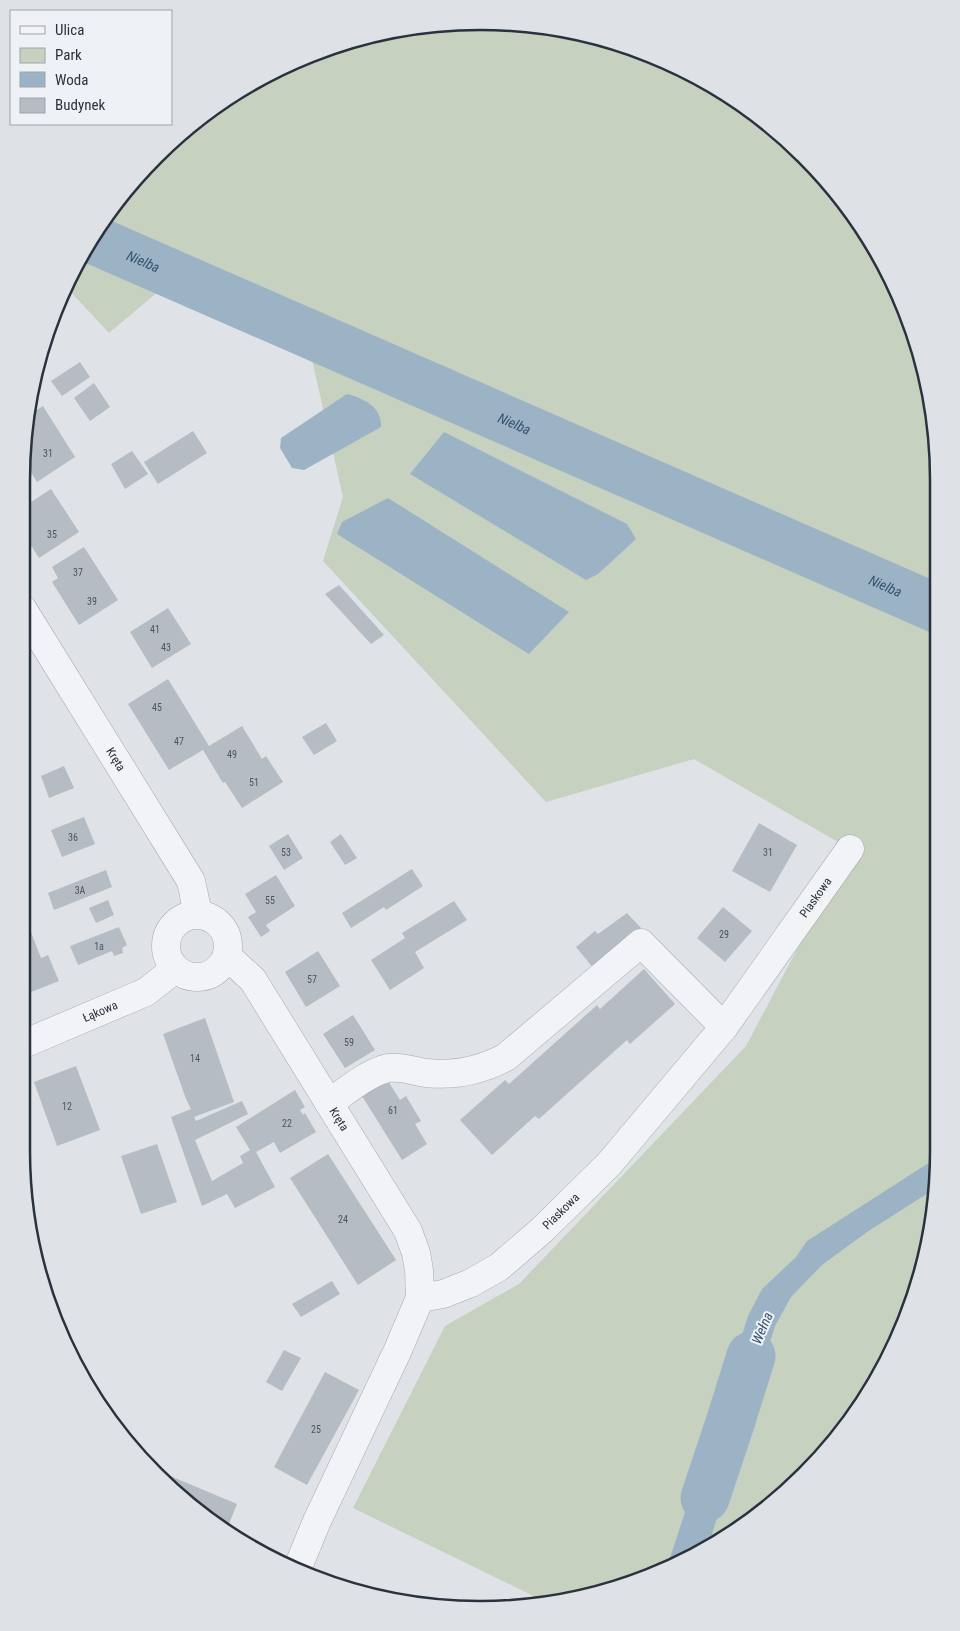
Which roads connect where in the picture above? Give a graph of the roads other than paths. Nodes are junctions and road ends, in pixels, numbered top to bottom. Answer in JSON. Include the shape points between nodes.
{"nodes":[{"id":1,"x":30,"y":621,"type":"edge"},
{"id":2,"x":850,"y":849,"type":"dead end"},
{"id":3,"x":198,"y":914,"type":"junction"},
{"id":4,"x":227,"y":956,"type":"junction"},
{"id":5,"x":175,"y":969,"type":"junction"},
{"id":6,"x":724,"y":1027,"type":"junction"},
{"id":7,"x":30,"y":1041,"type":"edge"},
{"id":8,"x":329,"y":1103,"type":"junction"},
{"id":9,"x":420,"y":1298,"type":"junction"},
{"id":10,"x":300,"y":1563,"type":"edge"}],
"edges":[{"from":1,"to":3,"type":"street","name":"Kręta","via":[[191,881]]},
{"from":2,"to":6,"type":"street","name":"Piaskowa"},
{"from":3,"to":4,"type":"street","via":[[216,920],[223,928],[227,937]]},
{"from":3,"to":5,"type":"street","via":[[178,920],[170,929],[166,950]]},
{"from":4,"to":5,"type":"street","via":[[214,972],[204,976],[184,975]]},
{"from":4,"to":8,"type":"street","name":"Kręta","via":[[253,980]]},
{"from":5,"to":7,"type":"street","name":"Łąkowa","via":[[146,992]]},
{"from":6,"to":8,"type":"street","via":[[641,942],[506,1057],[490,1066],[450,1075],[388,1068]]},
{"from":6,"to":9,"type":"street","name":"Piaskowa","via":[[609,1164],[542,1230],[499,1267],[471,1283],[443,1294]]},
{"from":8,"to":9,"type":"street","name":"Kręta","via":[[408,1231],[416,1253]]},
{"from":9,"to":10,"type":"street"}]}
